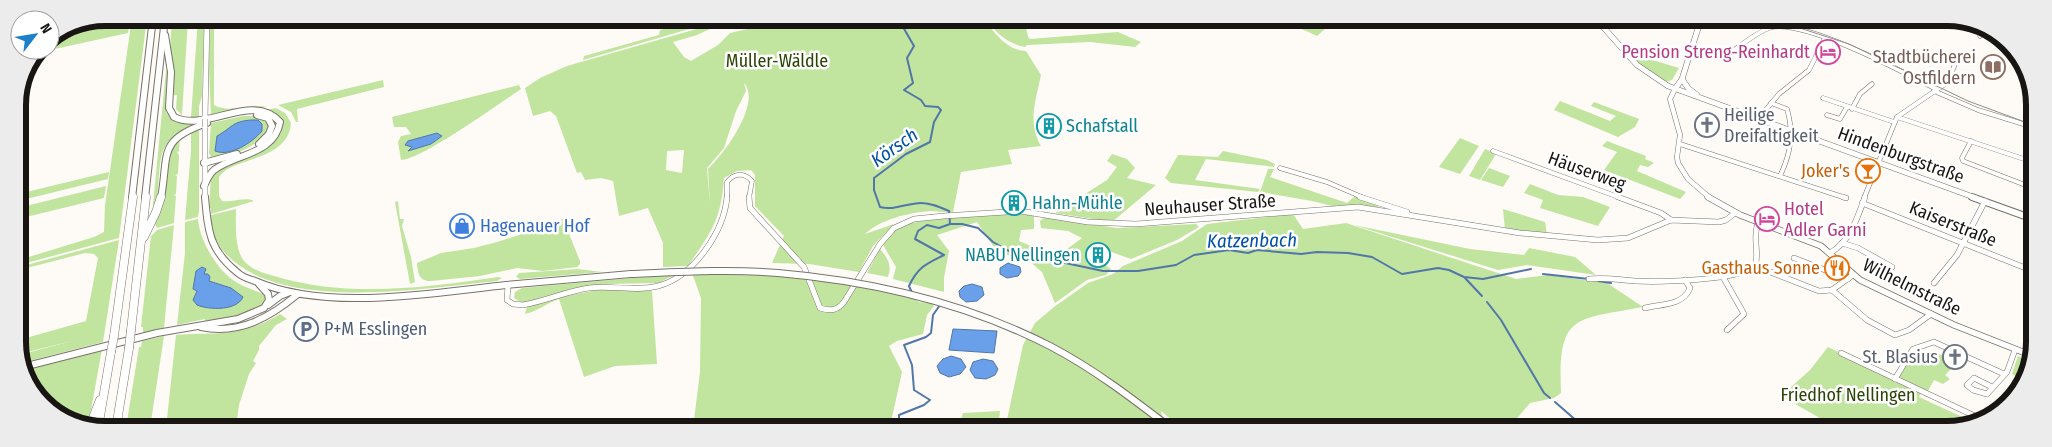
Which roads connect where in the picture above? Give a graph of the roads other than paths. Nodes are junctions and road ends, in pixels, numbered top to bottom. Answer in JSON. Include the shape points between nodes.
{"nodes":[{"id":1,"x":152,"y":26,"type":"edge"},
{"id":2,"x":164,"y":26,"type":"edge"},
{"id":3,"x":207,"y":26,"type":"edge"},
{"id":4,"x":1602,"y":26,"type":"edge"},
{"id":5,"x":1699,"y":26,"type":"edge"},
{"id":6,"x":163,"y":31,"type":"junction"},
{"id":7,"x":1825,"y":38,"type":"junction"},
{"id":8,"x":1724,"y":57,"type":"dead end"},
{"id":9,"x":1955,"y":64,"type":"dead end"},
{"id":10,"x":1682,"y":79,"type":"junction"},
{"id":11,"x":1872,"y":84,"type":"dead end"},
{"id":12,"x":1675,"y":89,"type":"junction"},
{"id":13,"x":1935,"y":90,"type":"junction"},
{"id":14,"x":1823,"y":98,"type":"dead end"},
{"id":15,"x":1710,"y":102,"type":"junction"},
{"id":16,"x":1771,"y":103,"type":"junction"},
{"id":17,"x":1847,"y":107,"type":"junction"},
{"id":18,"x":1852,"y":109,"type":"junction"},
{"id":19,"x":1827,"y":115,"type":"dead end"},
{"id":20,"x":1758,"y":119,"type":"junction"},
{"id":21,"x":1896,"y":120,"type":"junction"},
{"id":22,"x":2026,"y":125,"type":"edge"},
{"id":23,"x":1791,"y":131,"type":"junction"},
{"id":24,"x":1971,"y":141,"type":"junction"},
{"id":25,"x":1680,"y":144,"type":"junction"},
{"id":26,"x":1493,"y":150,"type":"dead end"},
{"id":27,"x":2026,"y":160,"type":"edge"},
{"id":28,"x":233,"y":161,"type":"junction"},
{"id":29,"x":1878,"y":162,"type":"junction"},
{"id":30,"x":204,"y":164,"type":"junction"},
{"id":31,"x":1280,"y":168,"type":"dead end"},
{"id":32,"x":1780,"y":176,"type":"junction"},
{"id":33,"x":2026,"y":185,"type":"edge"},
{"id":34,"x":204,"y":186,"type":"junction"},
{"id":35,"x":1846,"y":198,"type":"dead end"},
{"id":36,"x":1985,"y":201,"type":"junction"},
{"id":37,"x":1862,"y":203,"type":"junction"},
{"id":38,"x":1735,"y":213,"type":"junction"},
{"id":39,"x":1410,"y":214,"type":"junction"},
{"id":40,"x":2026,"y":216,"type":"edge"},
{"id":41,"x":1671,"y":220,"type":"junction"},
{"id":42,"x":1758,"y":223,"type":"junction"},
{"id":43,"x":142,"y":241,"type":"junction"},
{"id":44,"x":1842,"y":242,"type":"junction"},
{"id":45,"x":1964,"y":243,"type":"junction"},
{"id":46,"x":1830,"y":253,"type":"junction"},
{"id":47,"x":1794,"y":258,"type":"dead end"},
{"id":48,"x":1755,"y":266,"type":"junction"},
{"id":49,"x":1892,"y":267,"type":"dead end"},
{"id":50,"x":2026,"y":268,"type":"edge"},
{"id":51,"x":1723,"y":277,"type":"junction"},
{"id":52,"x":1850,"y":277,"type":"junction"},
{"id":53,"x":1589,"y":279,"type":"dead end"},
{"id":54,"x":1685,"y":280,"type":"junction"},
{"id":55,"x":258,"y":283,"type":"junction"},
{"id":56,"x":1934,"y":283,"type":"dead end"},
{"id":57,"x":508,"y":285,"type":"junction"},
{"id":58,"x":1832,"y":290,"type":"junction"},
{"id":59,"x":290,"y":292,"type":"junction"},
{"id":60,"x":298,"y":294,"type":"junction"},
{"id":61,"x":264,"y":308,"type":"junction"},
{"id":62,"x":1645,"y":308,"type":"dead end"},
{"id":63,"x":1931,"y":314,"type":"junction"},
{"id":64,"x":196,"y":327,"type":"junction"},
{"id":65,"x":1727,"y":330,"type":"dead end"},
{"id":66,"x":2015,"y":350,"type":"junction"},
{"id":67,"x":1842,"y":353,"type":"dead end"},
{"id":68,"x":2025,"y":353,"type":"edge"},
{"id":69,"x":30,"y":365,"type":"edge"},
{"id":70,"x":2004,"y":374,"type":"junction"},
{"id":71,"x":1895,"y":379,"type":"junction"},
{"id":72,"x":105,"y":387,"type":"junction"},
{"id":73,"x":1992,"y":387,"type":"dead end"},
{"id":74,"x":1974,"y":416,"type":"edge"},
{"id":75,"x":92,"y":419,"type":"edge"},
{"id":76,"x":99,"y":420,"type":"edge"},
{"id":77,"x":117,"y":421,"type":"edge"},
{"id":78,"x":1162,"y":421,"type":"edge"}],
"edges":[{"from":1,"to":72,"type":"highway","bridge":true,"via":[[126,254]]},
{"from":2,"to":6,"type":"highway"},
{"from":3,"to":30,"type":"main road","bridge":true},
{"from":4,"to":12,"type":"main road","name":"Hindenburgstraße","via":[[1638,67]]},
{"from":5,"to":10,"type":"main road"},
{"from":6,"to":28,"type":"highway","via":[[170,65],[169,110],[172,116],[195,121],[256,111],[270,113],[279,120],[279,131],[268,143]]},
{"from":6,"to":43,"type":"highway"},
{"from":7,"to":8,"type":"street","via":[[1788,26],[1775,27]]},
{"from":7,"to":13,"type":"street","via":[[1859,50]]},
{"from":7,"to":16,"type":"street","via":[[1809,70]]},
{"from":9,"to":13,"type":"street","via":[[1949,81]]},
{"from":10,"to":12,"type":"main road"},
{"from":10,"to":15,"type":"main road","via":[[1690,89]]},
{"from":11,"to":18,"type":"street","via":[[1858,96]]},
{"from":12,"to":15,"type":"main road","name":"Hindenburgstraße"},
{"from":12,"to":25,"type":"street","name":"Wilhelmstraße","via":[[1670,100]]},
{"from":13,"to":21,"type":"street"},
{"from":13,"to":22,"type":"street","via":[[1978,110]]},
{"from":14,"to":17,"type":"street"},
{"from":15,"to":20,"type":"main road","name":"Hindenburgstraße"},
{"from":16,"to":20,"type":"street"},
{"from":16,"to":23,"type":"street","via":[[1788,109],[1792,119]]},
{"from":17,"to":18,"type":"street"},
{"from":17,"to":19,"type":"street","via":[[1840,120]]},
{"from":18,"to":21,"type":"street"},
{"from":20,"to":23,"type":"main road","name":"Hindenburgstraße"},
{"from":21,"to":24,"type":"street"},
{"from":21,"to":29,"type":"street"},
{"from":23,"to":29,"type":"main road","name":"Hindenburgstraße"},
{"from":23,"to":32,"type":"street","via":[[1791,149]]},
{"from":24,"to":27,"type":"street"},
{"from":24,"to":33,"type":"street","via":[[1963,161]]},
{"from":25,"to":32,"type":"street"},
{"from":25,"to":38,"type":"street","name":"Wilhelmstraße","via":[[1676,159],[1688,179]]},
{"from":26,"to":41,"type":"street","name":"Häuserweg","via":[[1629,200]]},
{"from":28,"to":30,"type":"highway"},
{"from":28,"to":34,"type":"highway","via":[[213,171]]},
{"from":29,"to":36,"type":"main road","name":"Hindenburgstraße"},
{"from":29,"to":37,"type":"street"},
{"from":30,"to":34,"type":"main road"},
{"from":30,"to":43,"type":"highway","via":[[256,146],[270,133],[272,122],[255,114],[232,117],[195,127],[173,141],[166,152],[160,203]]},
{"from":31,"to":39,"type":"street"},
{"from":32,"to":35,"type":"street"},
{"from":34,"to":55,"type":"main road","via":[[205,222],[211,242],[220,258]]},
{"from":36,"to":40,"type":"main road","name":"Hindenburgstraße"},
{"from":36,"to":45,"type":"street"},
{"from":37,"to":44,"type":"street","via":[[1850,234]]},
{"from":37,"to":45,"type":"street","name":"Kaiserstraße"},
{"from":38,"to":41,"type":"street","name":"Neuhauser Straße","via":[[1719,222]]},
{"from":38,"to":42,"type":"street","name":"Wilhelmstraße"},
{"from":39,"to":41,"type":"street","name":"Neuhauser Straße","via":[[1534,235],[1598,240],[1628,238]]},
{"from":39,"to":57,"type":"street","name":"Neuhauser Straße","via":[[1353,207],[1121,225],[1009,211],[914,219],[894,228],[880,244],[844,302],[830,311],[820,308],[798,258],[750,208],[748,201],[752,181],[741,174],[727,182],[725,211],[709,241],[692,265],[672,281],[648,288],[587,288],[523,305],[507,300]]},
{"from":42,"to":46,"type":"street","name":"Wilhelmstraße","via":[[1809,240]]},
{"from":42,"to":48,"type":"street","via":[[1753,235],[1757,255]]},
{"from":43,"to":77,"type":"highway","bridge":true},
{"from":44,"to":46,"type":"street"},
{"from":44,"to":49,"type":"street"},
{"from":45,"to":50,"type":"street","name":"Kaiserstraße"},
{"from":45,"to":56,"type":"street"},
{"from":46,"to":52,"type":"street","name":"Wilhelmstraße"},
{"from":47,"to":52,"type":"street"},
{"from":48,"to":51,"type":"street"},
{"from":48,"to":58,"type":"street","via":[[1814,290]]},
{"from":51,"to":54,"type":"street"},
{"from":51,"to":65,"type":"street","via":[[1744,314]]},
{"from":52,"to":58,"type":"street"},
{"from":52,"to":63,"type":"street","name":"Wilhelmstraße"},
{"from":53,"to":54,"type":"street"},
{"from":54,"to":62,"type":"street","via":[[1690,288],[1686,296],[1678,301]]},
{"from":55,"to":59,"type":"main road"},
{"from":55,"to":61,"type":"main road","via":[[269,296]]},
{"from":57,"to":60,"type":"main road","via":[[367,298]]},
{"from":57,"to":78,"type":"main road","bridge":true,"via":[[700,269],[776,271],[864,282],[924,297],[992,320],[1049,346],[1113,384]]},
{"from":58,"to":63,"type":"street","via":[[1867,320],[1897,336],[1919,325]]},
{"from":59,"to":60,"type":"main road"},
{"from":59,"to":61,"type":"main road"},
{"from":60,"to":64,"type":"main road","via":[[276,312],[249,324],[219,330]]},
{"from":61,"to":64,"type":"main road","via":[[240,318]]},
{"from":63,"to":66,"type":"street","name":"Wilhelmstraße"},
{"from":64,"to":69,"type":"main road","via":[[136,338]]},
{"from":66,"to":68,"type":"street","name":"Wilhelmstraße"},
{"from":66,"to":70,"type":"street"},
{"from":67,"to":71,"type":"street"},
{"from":70,"to":71,"type":"street","via":[[1934,342],[1911,351]]},
{"from":70,"to":73,"type":"street"},
{"from":71,"to":74,"type":"street"},
{"from":72,"to":75,"type":"highway"},
{"from":72,"to":76,"type":"highway"}]}
